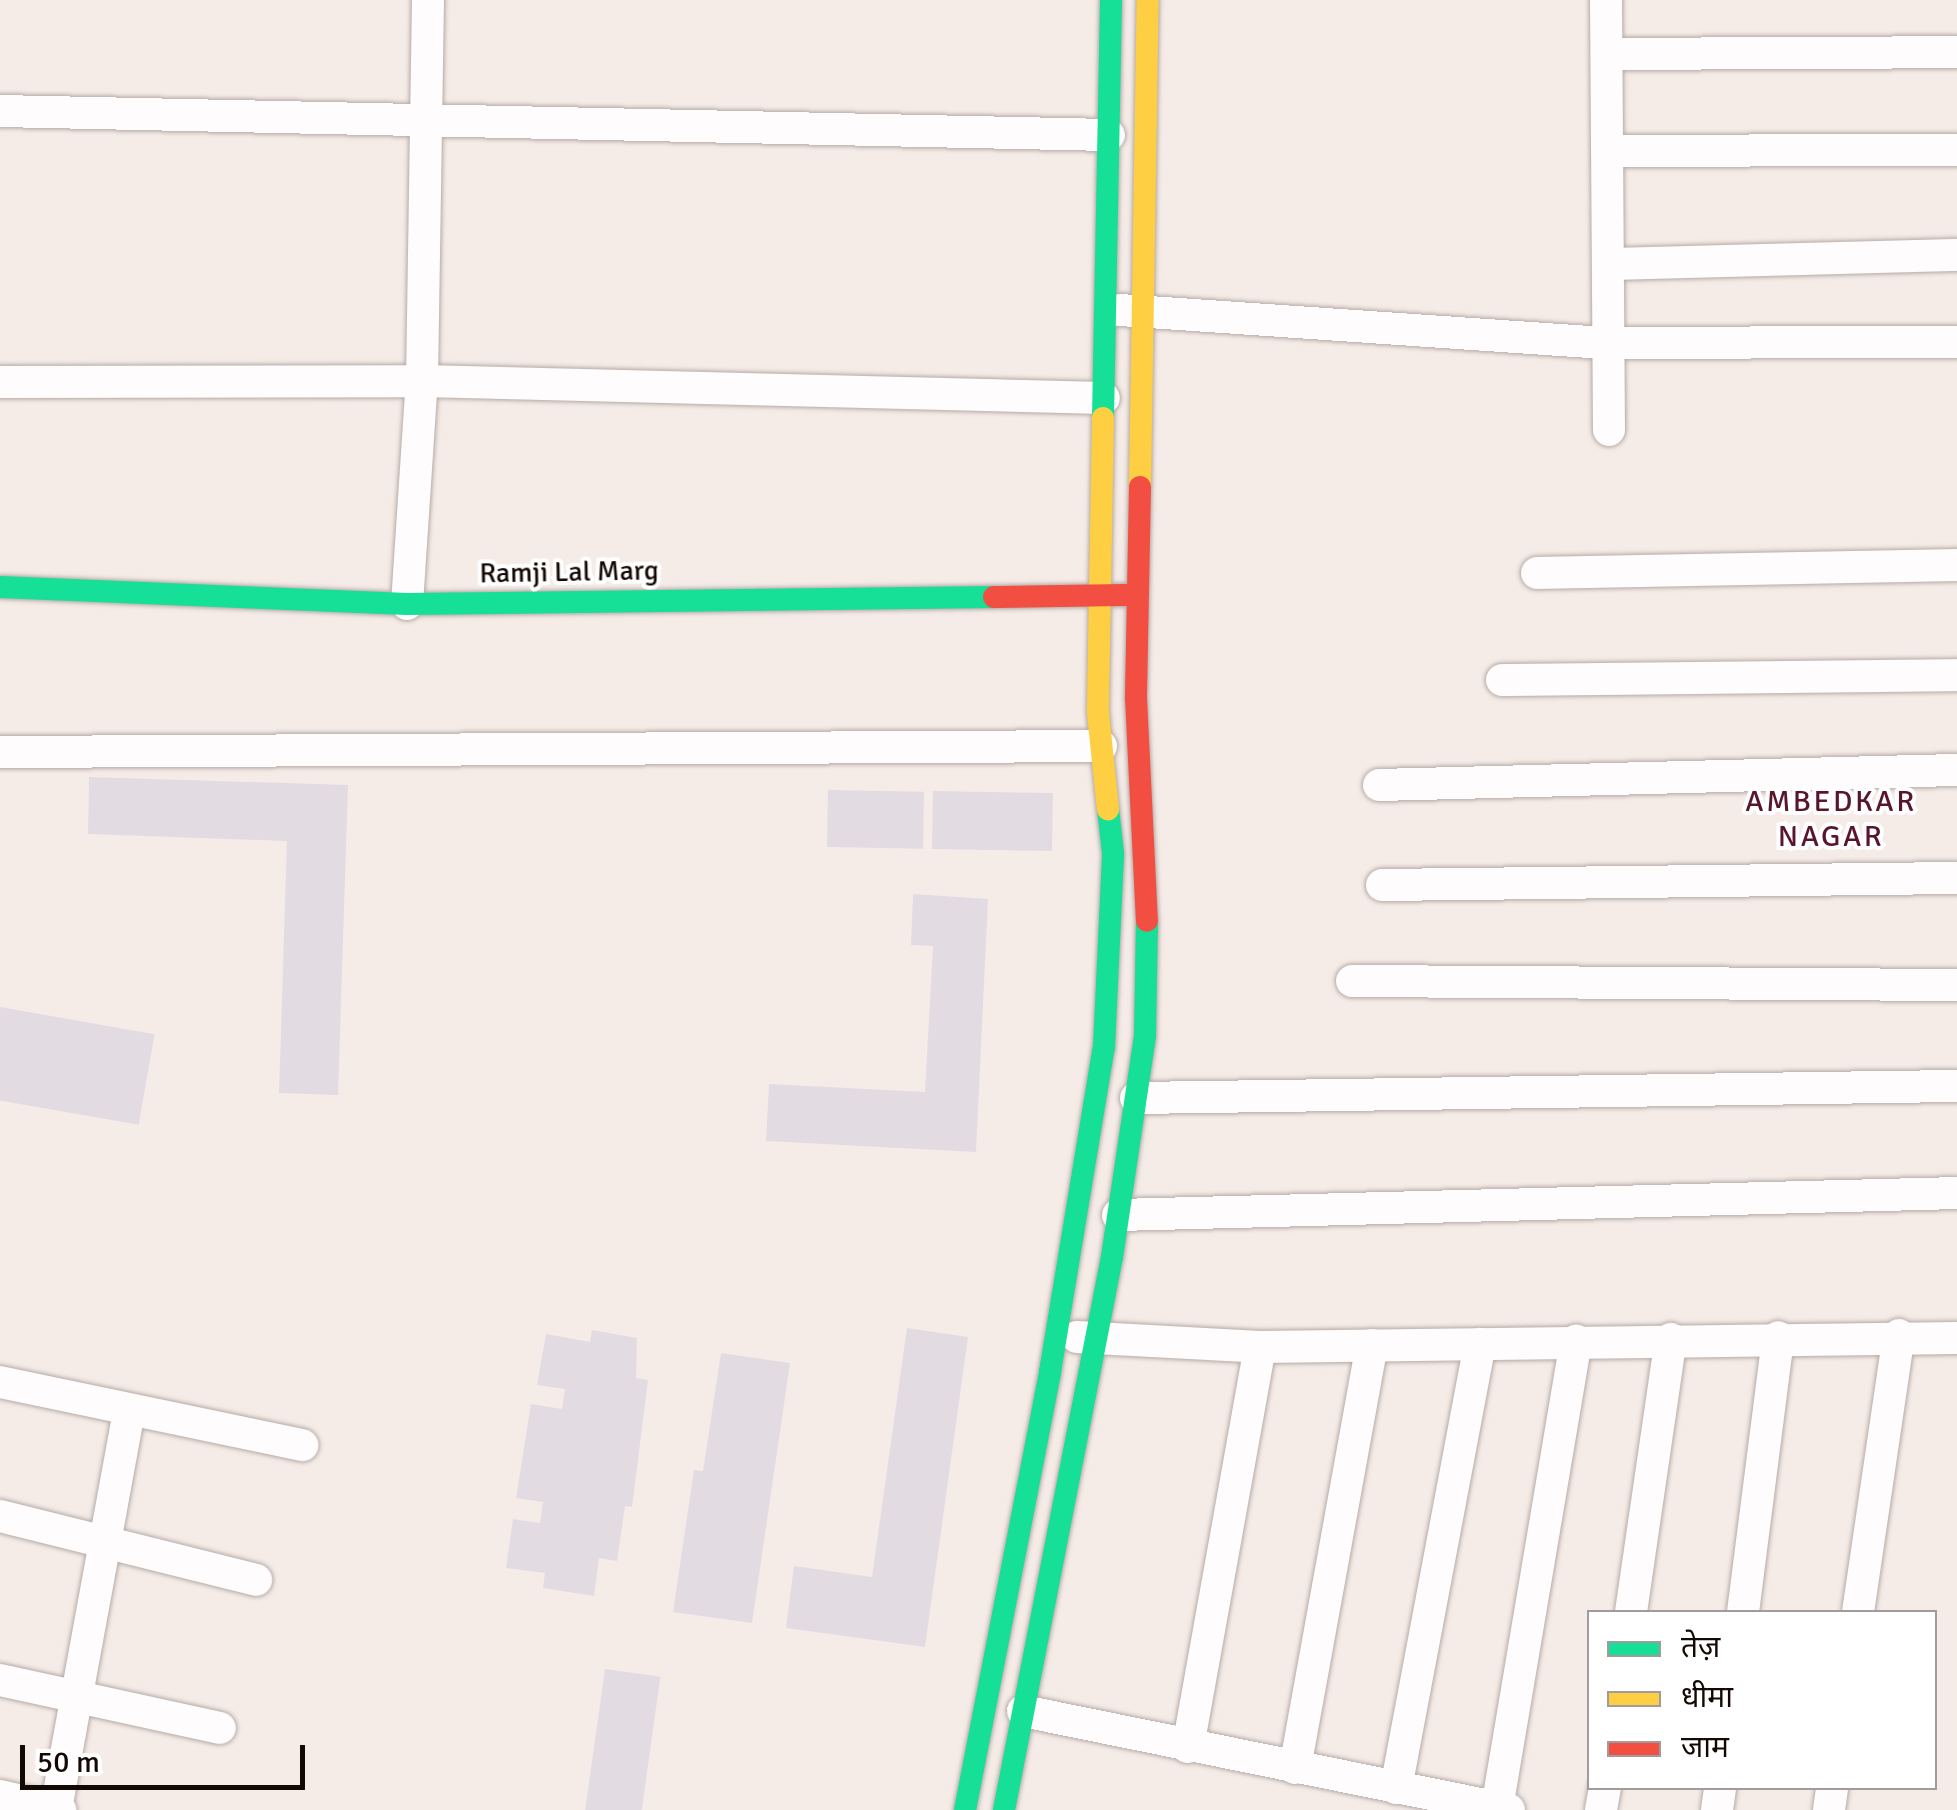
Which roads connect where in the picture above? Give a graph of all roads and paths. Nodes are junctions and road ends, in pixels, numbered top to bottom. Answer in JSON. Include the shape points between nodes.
{"nodes":[{"id":1,"x":428,"y":0,"type":"edge"},
{"id":2,"x":1111,"y":0,"type":"edge"},
{"id":3,"x":1148,"y":0,"type":"edge"},
{"id":4,"x":1606,"y":0,"type":"edge"},
{"id":5,"x":1957,"y":52,"type":"edge"},
{"id":6,"x":1607,"y":54,"type":"junction"},
{"id":7,"x":0,"y":110,"type":"edge"},
{"id":8,"x":425,"y":121,"type":"junction"},
{"id":9,"x":1109,"y":136,"type":"junction"},
{"id":10,"x":1957,"y":150,"type":"edge"},
{"id":11,"x":1608,"y":151,"type":"junction"},
{"id":12,"x":1957,"y":254,"type":"edge"},
{"id":13,"x":1608,"y":264,"type":"junction"},
{"id":14,"x":1105,"y":310,"type":"junction"},
{"id":15,"x":1144,"y":310,"type":"junction"},
{"id":16,"x":1609,"y":342,"type":"junction"},
{"id":17,"x":1957,"y":342,"type":"edge"},
{"id":18,"x":422,"y":381,"type":"junction"},
{"id":19,"x":0,"y":382,"type":"edge"},
{"id":20,"x":1104,"y":398,"type":"junction"},
{"id":21,"x":1609,"y":430,"type":"dead end"},
{"id":22,"x":1957,"y":564,"type":"edge"},
{"id":23,"x":1537,"y":573,"type":"dead end"},
{"id":24,"x":0,"y":587,"type":"edge"},
{"id":25,"x":1100,"y":596,"type":"junction"},
{"id":26,"x":1138,"y":596,"type":"junction"},
{"id":27,"x":407,"y":604,"type":"junction"},
{"id":28,"x":1957,"y":674,"type":"edge"},
{"id":29,"x":1502,"y":680,"type":"dead end"},
{"id":30,"x":1102,"y":746,"type":"junction"},
{"id":31,"x":0,"y":752,"type":"edge"},
{"id":32,"x":1957,"y":770,"type":"edge"},
{"id":33,"x":1379,"y":785,"type":"dead end"},
{"id":34,"x":1957,"y":878,"type":"edge"},
{"id":35,"x":1382,"y":885,"type":"dead end"},
{"id":36,"x":1352,"y":981,"type":"dead end"},
{"id":37,"x":1957,"y":986,"type":"edge"},
{"id":38,"x":1957,"y":1086,"type":"edge"},
{"id":39,"x":1136,"y":1098,"type":"junction"},
{"id":40,"x":1957,"y":1194,"type":"edge"},
{"id":41,"x":1118,"y":1215,"type":"junction"},
{"id":42,"x":1900,"y":1334,"type":"junction"},
{"id":43,"x":1096,"y":1336,"type":"junction"},
{"id":44,"x":1778,"y":1337,"type":"junction"},
{"id":45,"x":1055,"y":1338,"type":"junction"},
{"id":46,"x":1957,"y":1338,"type":"edge"},
{"id":47,"x":1671,"y":1339,"type":"junction"},
{"id":48,"x":1576,"y":1342,"type":"junction"},
{"id":49,"x":1480,"y":1344,"type":"junction"},
{"id":50,"x":1372,"y":1346,"type":"junction"},
{"id":51,"x":1260,"y":1348,"type":"junction"},
{"id":52,"x":0,"y":1382,"type":"edge"},
{"id":53,"x":130,"y":1411,"type":"junction"},
{"id":54,"x":302,"y":1445,"type":"dead end"},
{"id":55,"x":0,"y":1516,"type":"edge"},
{"id":56,"x":106,"y":1541,"type":"junction"},
{"id":57,"x":256,"y":1580,"type":"dead end"},
{"id":58,"x":1631,"y":1610,"type":"edge"},
{"id":59,"x":1743,"y":1610,"type":"edge"},
{"id":60,"x":1858,"y":1610,"type":"edge"},
{"id":61,"x":0,"y":1680,"type":"edge"},
{"id":62,"x":77,"y":1696,"type":"junction"},
{"id":63,"x":1023,"y":1711,"type":"junction"},
{"id":64,"x":220,"y":1728,"type":"dead end"},
{"id":65,"x":1188,"y":1747,"type":"junction"},
{"id":66,"x":1295,"y":1768,"type":"junction"},
{"id":67,"x":1396,"y":1788,"type":"junction"},
{"id":68,"x":0,"y":1796,"type":"edge"},
{"id":69,"x":1503,"y":1809,"type":"edge"},
{"id":70,"x":58,"y":1810,"type":"edge"},
{"id":71,"x":964,"y":1810,"type":"edge"},
{"id":72,"x":1004,"y":1810,"type":"edge"}],
"edges":[{"from":1,"to":8,"type":"street"},
{"from":2,"to":9,"type":"street"},
{"from":3,"to":15,"type":"street"},
{"from":4,"to":6,"type":"street"},
{"from":5,"to":6,"type":"street"},
{"from":6,"to":11,"type":"street"},
{"from":7,"to":8,"type":"street"},
{"from":8,"to":9,"type":"street"},
{"from":8,"to":18,"type":"street"},
{"from":9,"to":14,"type":"street"},
{"from":10,"to":11,"type":"street"},
{"from":11,"to":13,"type":"street"},
{"from":12,"to":13,"type":"street"},
{"from":13,"to":16,"type":"street"},
{"from":14,"to":15,"type":"street"},
{"from":14,"to":20,"type":"street"},
{"from":15,"to":16,"type":"street"},
{"from":15,"to":26,"type":"street"},
{"from":16,"to":17,"type":"street"},
{"from":16,"to":21,"type":"street"},
{"from":18,"to":19,"type":"street"},
{"from":18,"to":20,"type":"street"},
{"from":18,"to":27,"type":"street"},
{"from":20,"to":25,"type":"street"},
{"from":22,"to":23,"type":"street"},
{"from":24,"to":27,"type":"street","name":"Ramji Lal Marg"},
{"from":25,"to":26,"type":"street","name":"Ramji Lal Marg"},
{"from":25,"to":27,"type":"street","name":"Ramji Lal Marg"},
{"from":25,"to":30,"type":"street"},
{"from":26,"to":39,"type":"street","via":[[1136,698],[1148,885]]},
{"from":28,"to":29,"type":"street"},
{"from":30,"to":31,"type":"street"},
{"from":30,"to":45,"type":"street","via":[[1113,853],[1104,1047]]},
{"from":32,"to":33,"type":"street"},
{"from":34,"to":35,"type":"street"},
{"from":36,"to":37,"type":"street"},
{"from":38,"to":39,"type":"street"},
{"from":39,"to":41,"type":"street"},
{"from":40,"to":41,"type":"street"},
{"from":41,"to":43,"type":"street"},
{"from":42,"to":44,"type":"street"},
{"from":42,"to":46,"type":"street"},
{"from":42,"to":60,"type":"street"},
{"from":43,"to":45,"type":"street"},
{"from":43,"to":51,"type":"street"},
{"from":43,"to":63,"type":"street"},
{"from":44,"to":47,"type":"street"},
{"from":44,"to":59,"type":"street"},
{"from":45,"to":71,"type":"street"},
{"from":47,"to":48,"type":"street"},
{"from":47,"to":58,"type":"street"},
{"from":48,"to":49,"type":"street"},
{"from":48,"to":69,"type":"street"},
{"from":49,"to":50,"type":"street"},
{"from":49,"to":67,"type":"street"},
{"from":50,"to":51,"type":"street"},
{"from":50,"to":66,"type":"street"},
{"from":51,"to":65,"type":"street"},
{"from":52,"to":53,"type":"street"},
{"from":53,"to":54,"type":"street"},
{"from":53,"to":56,"type":"street"},
{"from":55,"to":56,"type":"street"},
{"from":56,"to":57,"type":"street"},
{"from":56,"to":62,"type":"street"},
{"from":61,"to":62,"type":"street"},
{"from":62,"to":64,"type":"street"},
{"from":62,"to":70,"type":"street"},
{"from":63,"to":65,"type":"street"},
{"from":63,"to":72,"type":"street"},
{"from":65,"to":66,"type":"street"},
{"from":66,"to":67,"type":"street"},
{"from":67,"to":69,"type":"street"},
{"from":68,"to":70,"type":"street"}]}
